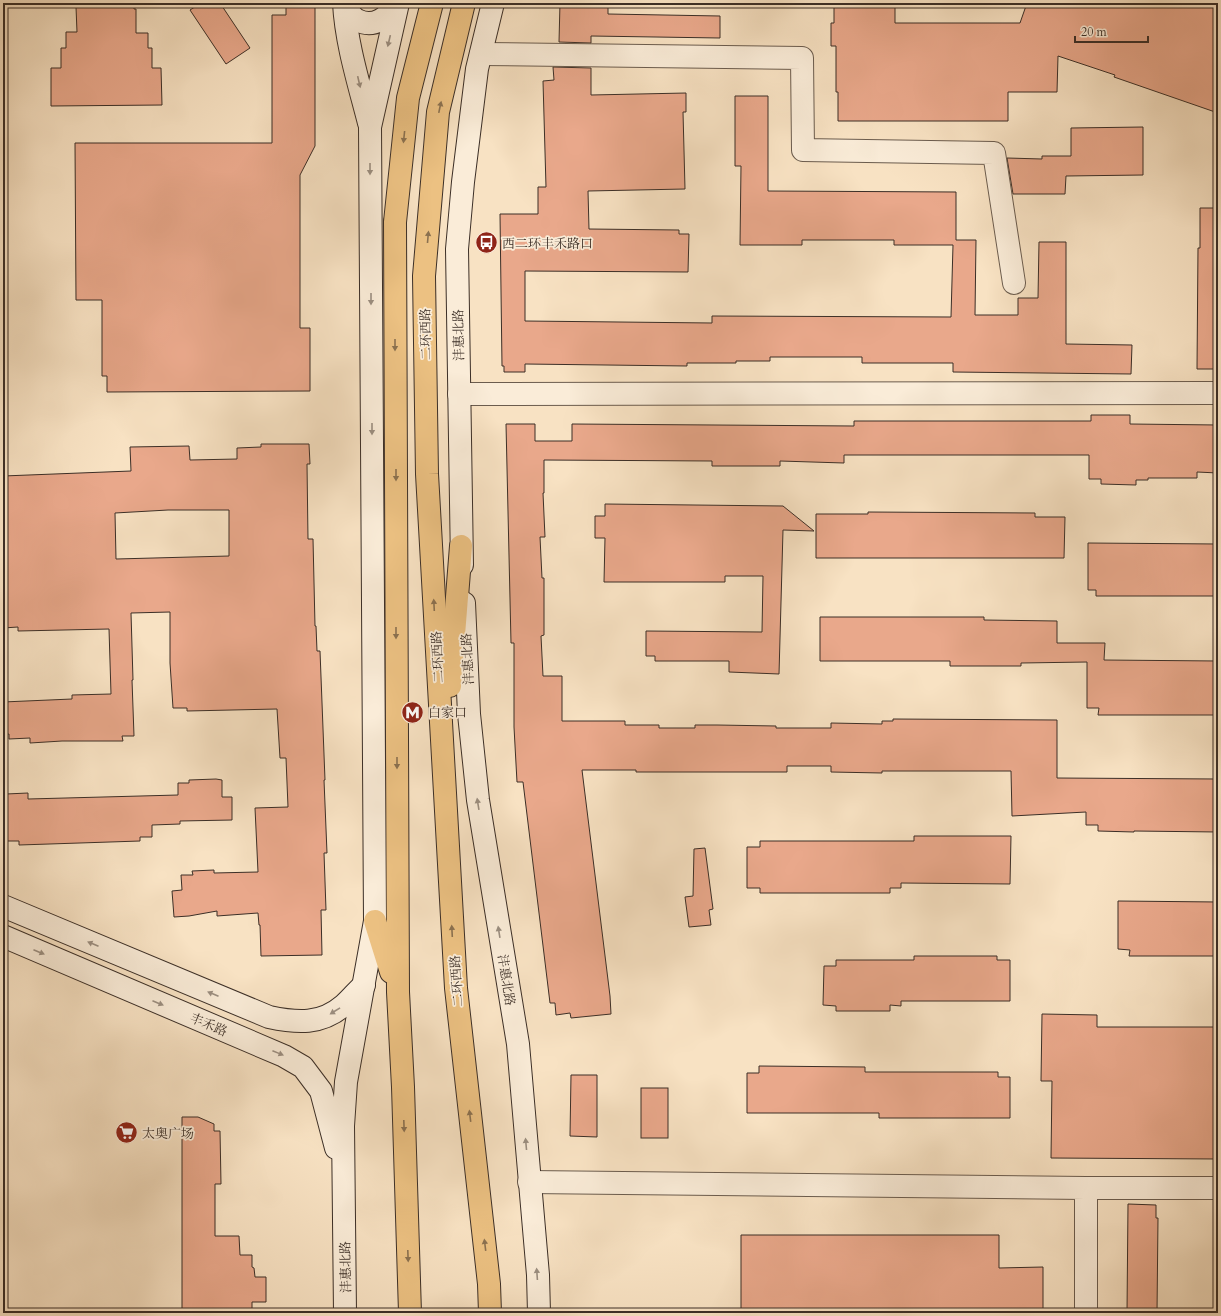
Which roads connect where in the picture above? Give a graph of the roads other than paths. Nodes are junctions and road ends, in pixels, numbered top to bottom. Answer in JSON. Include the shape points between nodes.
{"nodes":[{"id":1,"x":344,"y":3,"type":"edge"},
{"id":2,"x":397,"y":3,"type":"edge"},
{"id":3,"x":432,"y":3,"type":"edge"},
{"id":4,"x":464,"y":3,"type":"edge"},
{"id":5,"x":493,"y":3,"type":"edge"},
{"id":6,"x":481,"y":54,"type":"junction"},
{"id":7,"x":370,"y":127,"type":"junction"},
{"id":8,"x":1014,"y":283,"type":"dead end"},
{"id":9,"x":1218,"y":393,"type":"edge"},
{"id":10,"x":459,"y":394,"type":"junction"},
{"id":11,"x":461,"y":546,"type":"junction"},
{"id":12,"x":444,"y":775,"type":"junction"},
{"id":13,"x":3,"y":906,"type":"edge"},
{"id":14,"x":375,"y":921,"type":"junction"},
{"id":15,"x":3,"y":936,"type":"edge"},
{"id":16,"x":364,"y":985,"type":"junction"},
{"id":17,"x":398,"y":992,"type":"junction"},
{"id":18,"x":344,"y":1179,"type":"junction"},
{"id":19,"x":530,"y":1182,"type":"junction"},
{"id":20,"x":1086,"y":1188,"type":"junction"},
{"id":21,"x":1218,"y":1188,"type":"edge"},
{"id":22,"x":345,"y":1313,"type":"edge"},
{"id":23,"x":410,"y":1313,"type":"edge"},
{"id":24,"x":490,"y":1313,"type":"edge"},
{"id":25,"x":539,"y":1313,"type":"edge"},
{"id":26,"x":1086,"y":1313,"type":"edge"}],
"edges":[{"from":1,"to":2,"type":"main road","via":[[349,13],[357,20],[370,23],[383,20]]},
{"from":1,"to":7,"type":"main road","one_way":true,"via":[[349,39]]},
{"from":2,"to":7,"type":"main road","name":"沣惠北路","one_way":true},
{"from":3,"to":17,"type":"highway","one_way":true,"bridge":true,"via":[[408,98],[394,222]]},
{"from":12,"to":4,"type":"highway","name":"二环西路","one_way":true,"via":[[427,474],[424,276],[438,112]]},
{"from":5,"to":6,"type":"main road","name":"沣惠北路"},
{"from":6,"to":8,"type":"main road","via":[[802,58],[803,150],[994,153]]},
{"from":6,"to":10,"type":"main road","name":"沣惠北路","via":[[477,69],[457,249]]},
{"from":7,"to":14,"type":"main road","name":"沣惠北路","one_way":true},
{"from":9,"to":10,"type":"main road"},
{"from":10,"to":11,"type":"main road","name":"沣惠北路"},
{"from":11,"to":12,"type":"highway"},
{"from":19,"to":11,"type":"main road","name":"沣惠北路","one_way":true,"via":[[518,1044],[478,800],[469,714]]},
{"from":24,"to":12,"type":"highway","name":"二环西路","one_way":true,"via":[[489,1284],[456,988]]},
{"from":16,"to":13,"type":"main road","one_way":true,"via":[[344,1006],[325,1018],[300,1022],[269,1017]]},
{"from":14,"to":16,"type":"main road","name":"沣惠北路"},
{"from":14,"to":17,"type":"highway"},
{"from":15,"to":18,"type":"main road","name":"丰禾路","one_way":true,"via":[[284,1056],[303,1067],[321,1091]]},
{"from":16,"to":18,"type":"main road","name":"沣惠北路","via":[[346,1082],[343,1126]]},
{"from":17,"to":23,"type":"highway","one_way":true},
{"from":18,"to":22,"type":"main road","name":"沣惠北路"},
{"from":19,"to":20,"type":"main road"},
{"from":25,"to":19,"type":"main road","name":"沣惠北路","one_way":true},
{"from":20,"to":21,"type":"main road"},
{"from":20,"to":26,"type":"main road"}]}
